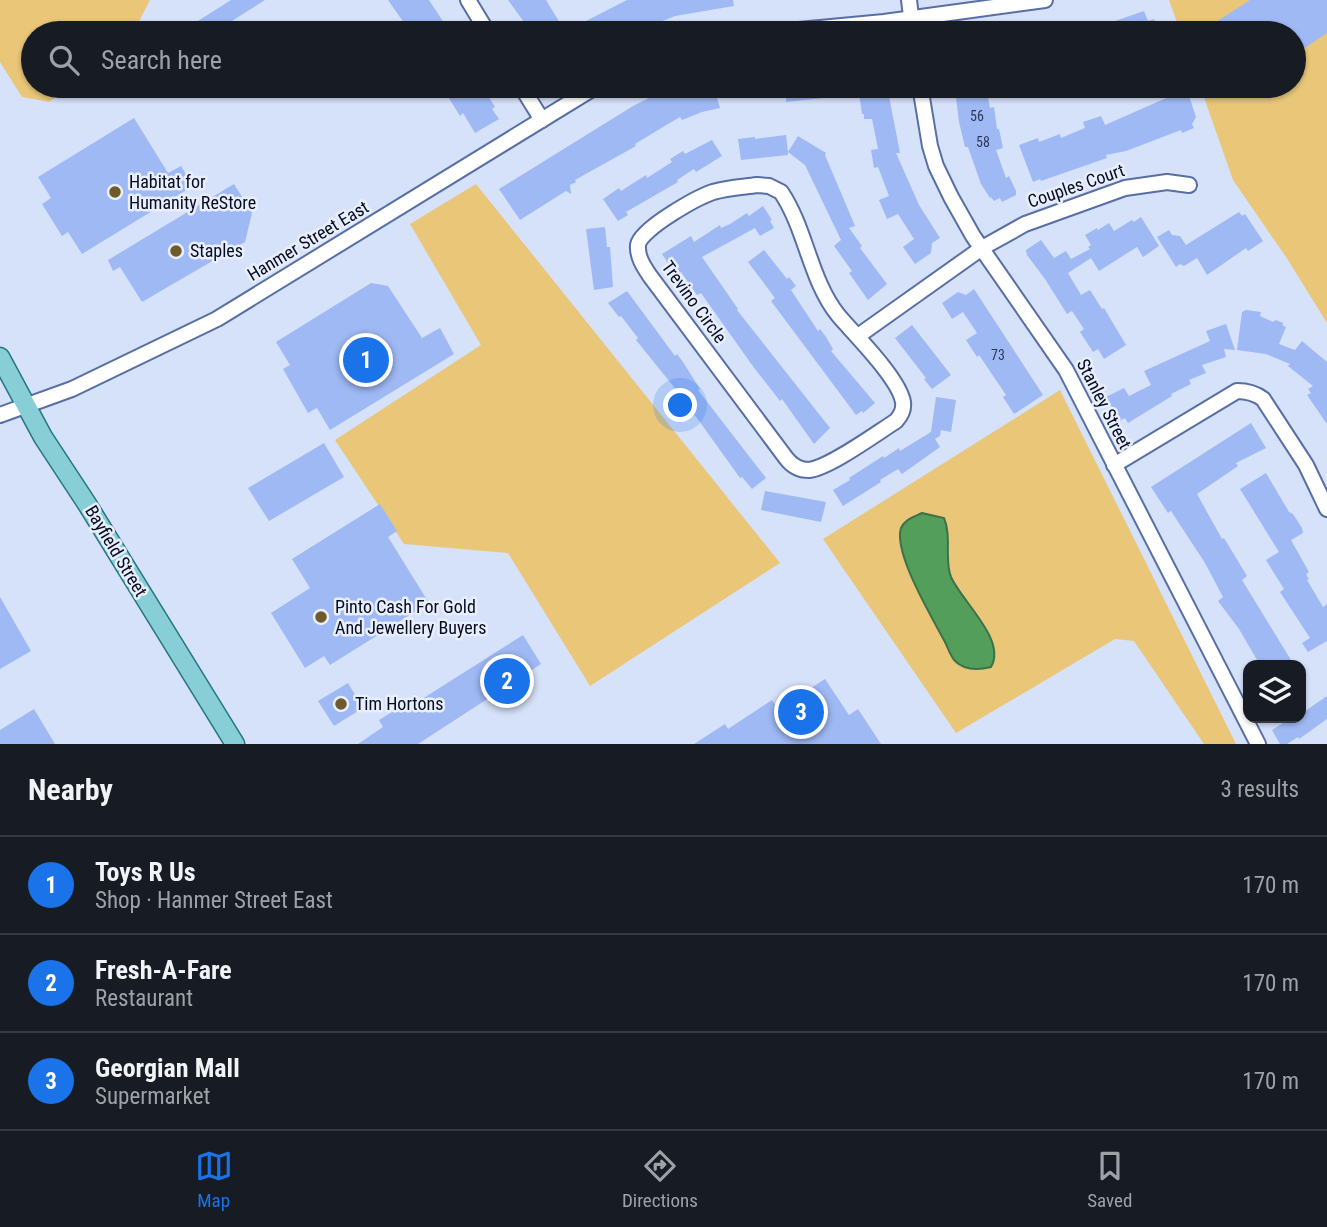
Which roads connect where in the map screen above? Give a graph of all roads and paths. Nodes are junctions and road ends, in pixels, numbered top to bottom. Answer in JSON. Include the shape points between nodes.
{"nodes":[{"id":1,"x":468,"y":0,"type":"edge"},
{"id":2,"x":909,"y":0,"type":"edge"},
{"id":3,"x":1045,"y":0,"type":"edge"},
{"id":4,"x":481,"y":21,"type":"edge"},
{"id":5,"x":911,"y":21,"type":"edge"},
{"id":6,"x":938,"y":21,"type":"edge"},
{"id":7,"x":528,"y":98,"type":"edge"},
{"id":8,"x":578,"y":98,"type":"edge"},
{"id":9,"x":922,"y":98,"type":"edge"},
{"id":10,"x":542,"y":120,"type":"junction"},
{"id":11,"x":1189,"y":185,"type":"dead end"},
{"id":12,"x":982,"y":248,"type":"junction"},
{"id":13,"x":858,"y":335,"type":"junction"},
{"id":14,"x":0,"y":357,"type":"edge"},
{"id":15,"x":27,"y":405,"type":"junction"},
{"id":16,"x":0,"y":415,"type":"edge"},
{"id":17,"x":1114,"y":465,"type":"junction"},
{"id":18,"x":1327,"y":509,"type":"edge"},
{"id":19,"x":235,"y":744,"type":"edge"},
{"id":20,"x":1258,"y":744,"type":"edge"}],
"edges":[{"from":1,"to":4,"type":"street"},
{"from":2,"to":5,"type":"street"},
{"from":3,"to":6,"type":"street"},
{"from":7,"to":10,"type":"street"},
{"from":8,"to":10,"type":"street","name":"Hanmer Street East"},
{"from":9,"to":12,"type":"street","name":"Stanley Street","via":[[936,166]]},
{"from":10,"to":15,"type":"street","name":"Hanmer Street East","via":[[209,324],[72,389]]},
{"from":11,"to":12,"type":"street","name":"Couples Court","via":[[1167,182],[1125,188],[1025,224]]},
{"from":12,"to":13,"type":"street"},
{"from":12,"to":17,"type":"street","name":"Stanley Street","via":[[1066,370]]},
{"from":13,"to":13,"type":"street","name":"Trevino Circle","via":[[831,305],[791,209],[776,188],[757,185],[713,192],[640,239],[639,256],[650,276],[794,467],[808,470],[823,465],[900,416],[903,401],[898,390]]},
{"from":14,"to":15,"type":"main road","name":"Bayfield Street"},
{"from":15,"to":16,"type":"street","name":"Hanmer Street East"},
{"from":15,"to":19,"type":"main road","name":"Bayfield Street"},
{"from":17,"to":18,"type":"street","via":[[1237,391],[1246,391],[1263,399],[1306,465]]},
{"from":17,"to":20,"type":"street","name":"Stanley Street"}]}
